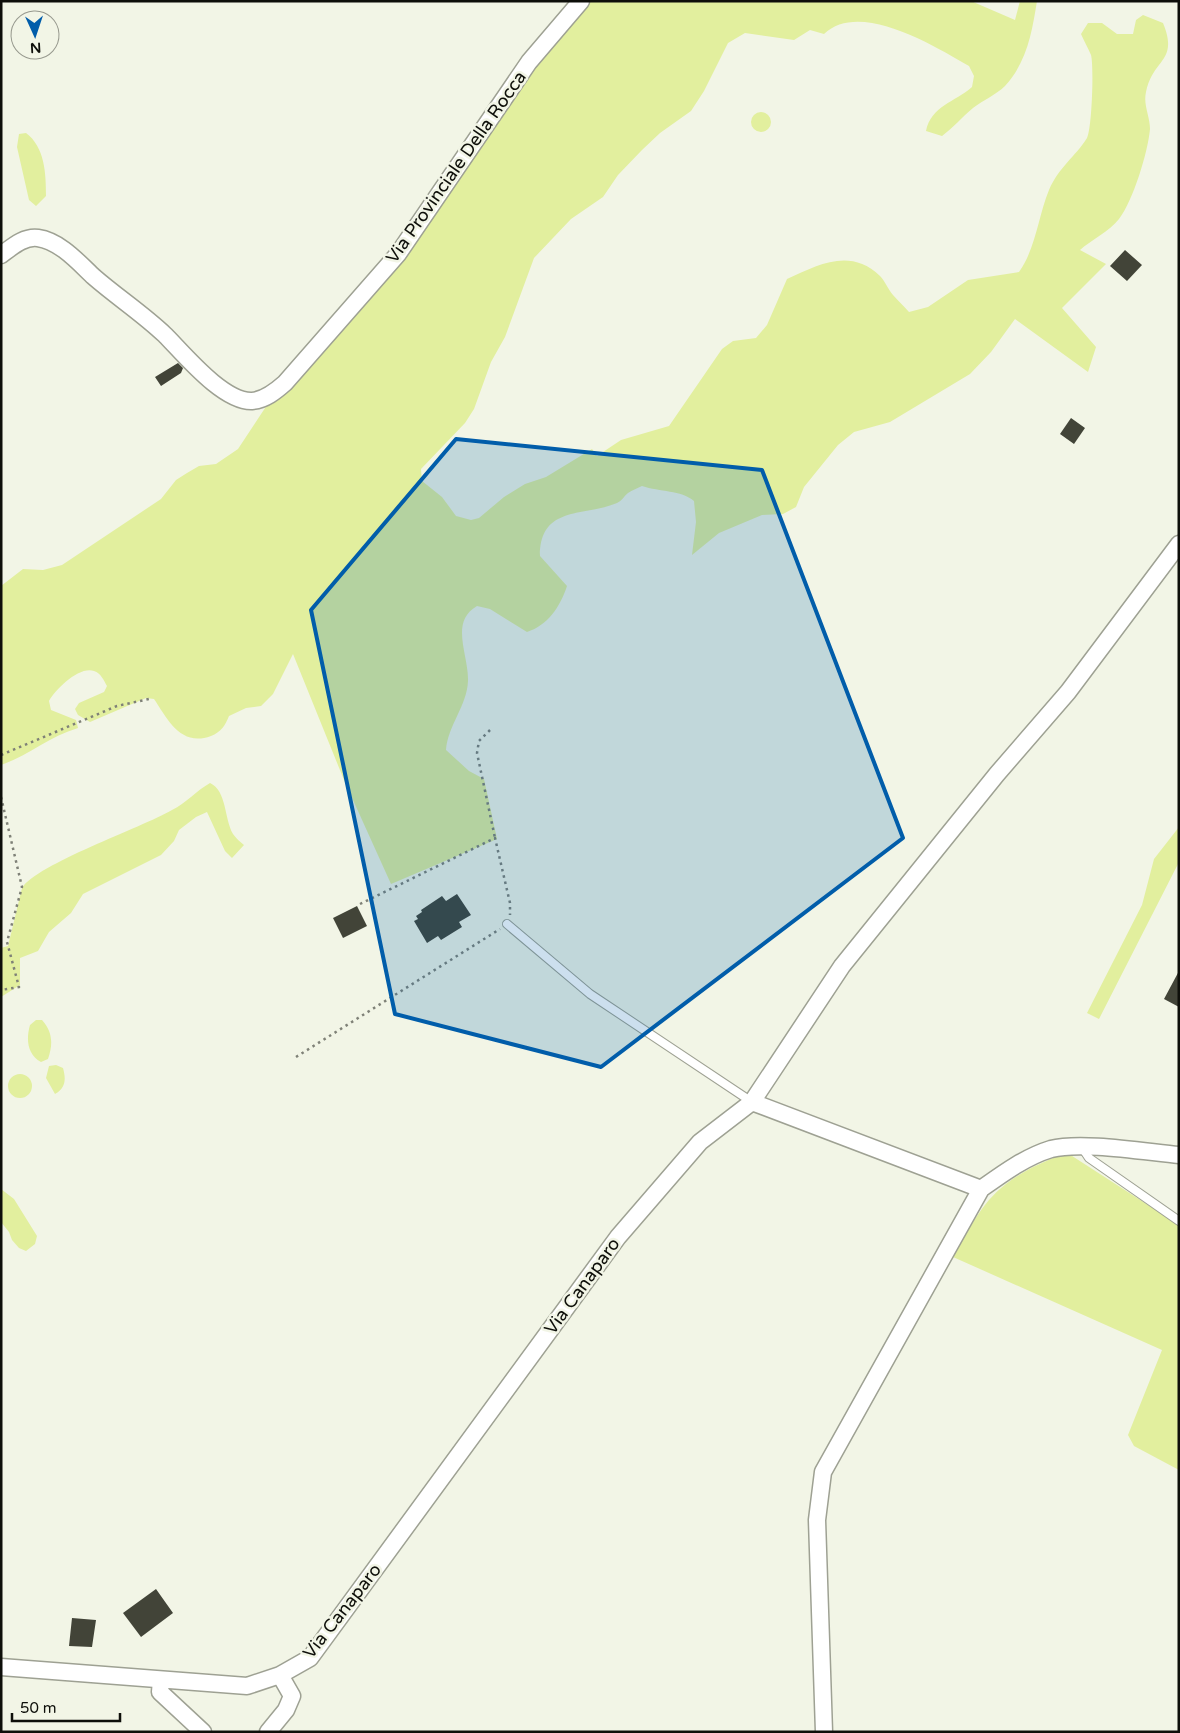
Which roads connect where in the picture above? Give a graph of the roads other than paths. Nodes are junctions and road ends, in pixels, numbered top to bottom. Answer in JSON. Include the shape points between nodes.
{"nodes":[{"id":1,"x":580,"y":1,"type":"edge"},
{"id":2,"x":1,"y":255,"type":"edge"},
{"id":3,"x":1179,"y":544,"type":"edge"},
{"id":4,"x":507,"y":924,"type":"road end"},
{"id":5,"x":752,"y":1102,"type":"junction"},
{"id":6,"x":1081,"y":1146,"type":"junction"},
{"id":7,"x":1179,"y":1155,"type":"edge"},
{"id":8,"x":981,"y":1190,"type":"junction"},
{"id":9,"x":1179,"y":1221,"type":"edge"},
{"id":10,"x":1,"y":1667,"type":"edge"},
{"id":11,"x":280,"y":1676,"type":"junction"},
{"id":12,"x":161,"y":1680,"type":"junction"},
{"id":13,"x":203,"y":1732,"type":"edge"},
{"id":14,"x":268,"y":1732,"type":"edge"},
{"id":15,"x":824,"y":1732,"type":"edge"}],
"edges":[{"from":1,"to":2,"type":"street","name":"Via Provinciale Della Rocca","via":[[529,62],[398,254],[285,383],[265,397],[252,401],[240,399],[209,379],[164,335],[66,251],[48,240],[22,241]]},
{"from":3,"to":5,"type":"street","name":"Via Canaparo","via":[[1068,692],[997,774],[842,966]]},
{"from":4,"to":5,"type":"lane","via":[[590,994]]},
{"from":5,"to":8,"type":"street"},
{"from":5,"to":11,"type":"street","name":"Via Canaparo","via":[[700,1142],[618,1236],[310,1658]]},
{"from":6,"to":7,"type":"street"},
{"from":6,"to":8,"type":"street","via":[[1052,1149],[1032,1157]]},
{"from":6,"to":9,"type":"lane","via":[[1089,1158]]},
{"from":8,"to":15,"type":"street","via":[[823,1472],[817,1520]]},
{"from":10,"to":12,"type":"street","name":"Via Canaparo"},
{"from":11,"to":12,"type":"street","name":"Via Canaparo","via":[[248,1686]]},
{"from":11,"to":14,"type":"street","via":[[292,1696],[286,1710]]},
{"from":12,"to":13,"type":"street","via":[[160,1692]]}]}
